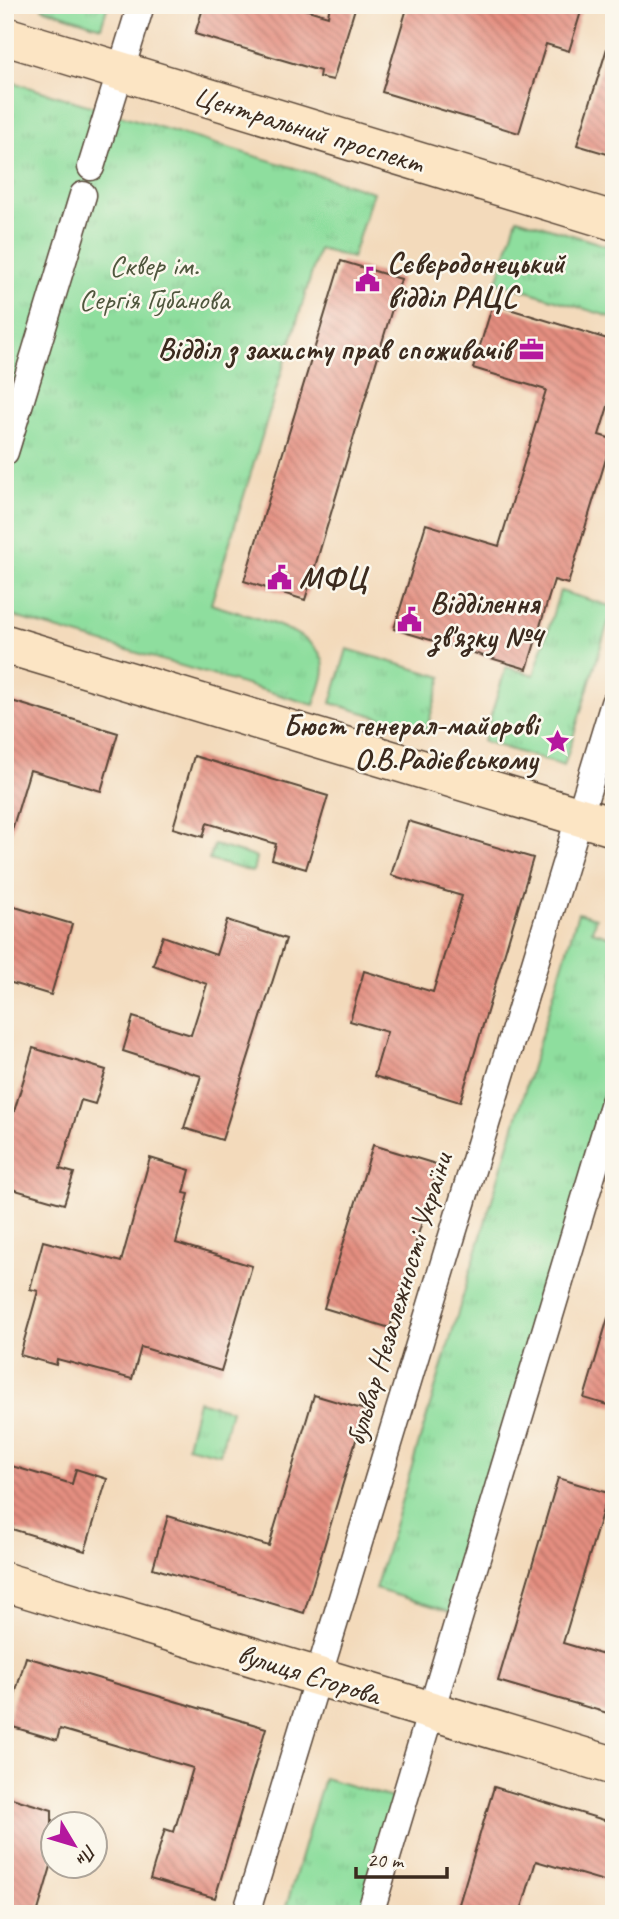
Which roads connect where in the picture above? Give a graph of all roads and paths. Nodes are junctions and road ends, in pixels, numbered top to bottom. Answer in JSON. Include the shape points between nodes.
{"nodes":[{"id":1,"x":141,"y":5,"type":"edge"},
{"id":2,"x":5,"y":36,"type":"edge"},
{"id":3,"x":120,"y":72,"type":"junction"},
{"id":4,"x":91,"y":167,"type":"dead end"},
{"id":5,"x":83,"y":195,"type":"dead end"},
{"id":6,"x":614,"y":221,"type":"edge"},
{"id":7,"x":5,"y":452,"type":"edge"},
{"id":8,"x":5,"y":644,"type":"edge"},
{"id":9,"x":614,"y":704,"type":"edge"},
{"id":10,"x":596,"y":822,"type":"edge"},
{"id":11,"x":614,"y":1102,"type":"edge"},
{"id":12,"x":5,"y":1582,"type":"edge"},
{"id":13,"x":318,"y":1676,"type":"junction"},
{"id":14,"x":431,"y":1710,"type":"junction"},
{"id":15,"x":614,"y":1766,"type":"edge"},
{"id":16,"x":246,"y":1914,"type":"edge"},
{"id":17,"x":370,"y":1914,"type":"edge"}],
"edges":[{"from":1,"to":3,"type":"street"},
{"from":2,"to":3,"type":"street","name":"Центральний проспект"},
{"from":3,"to":4,"type":"street"},
{"from":3,"to":6,"type":"street","name":"Центральний проспект"},
{"from":5,"to":7,"type":"street"},
{"from":8,"to":10,"type":"street"},
{"from":9,"to":10,"type":"street","name":"бульвар Незалежності України"},
{"from":10,"to":13,"type":"street","name":"бульвар Незалежності України"},
{"from":11,"to":14,"type":"street"},
{"from":12,"to":13,"type":"street","name":"вулиця Єгорова"},
{"from":13,"to":14,"type":"street","name":"вулиця Єгорова"},
{"from":13,"to":16,"type":"street","name":"бульвар Незалежності України"},
{"from":14,"to":15,"type":"street","name":"вулиця Єгорова"},
{"from":14,"to":17,"type":"street"}]}
